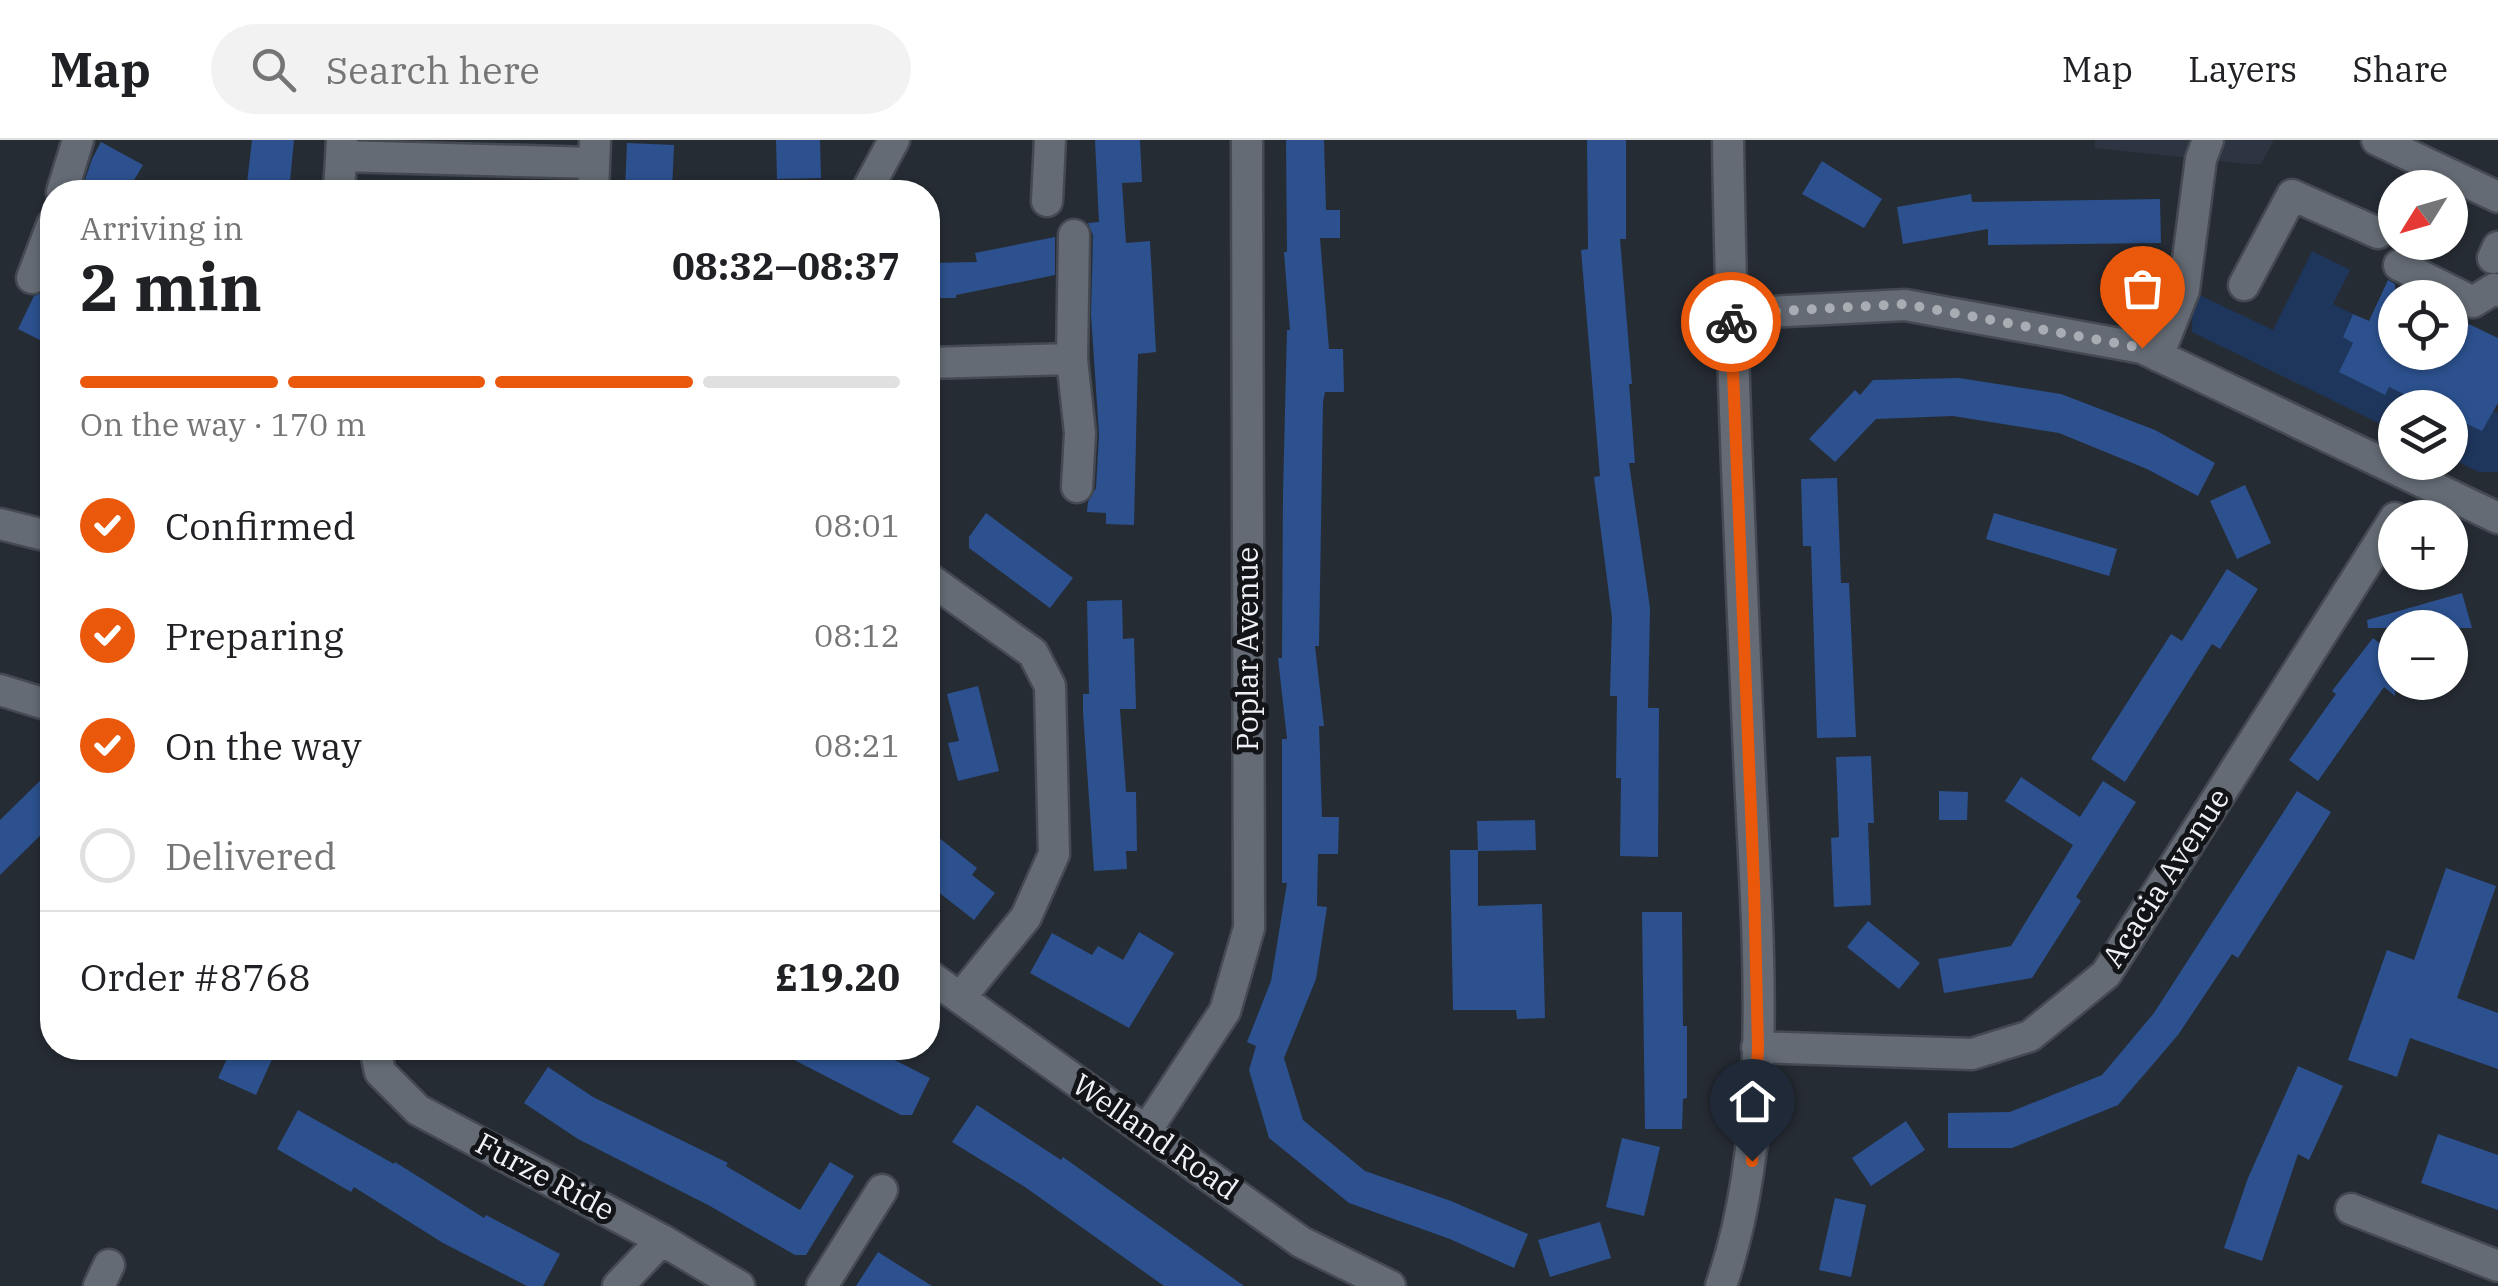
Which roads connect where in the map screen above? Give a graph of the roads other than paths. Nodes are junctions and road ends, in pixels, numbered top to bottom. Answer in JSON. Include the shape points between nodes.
{"nodes":[{"id":1,"x":78,"y":140,"type":"edge"},
{"id":2,"x":894,"y":140,"type":"edge"},
{"id":3,"x":1050,"y":140,"type":"edge"},
{"id":4,"x":1247,"y":140,"type":"edge"},
{"id":5,"x":1728,"y":140,"type":"edge"},
{"id":6,"x":2208,"y":140,"type":"edge"},
{"id":7,"x":2377,"y":140,"type":"edge"},
{"id":8,"x":341,"y":148,"type":"edge"},
{"id":9,"x":594,"y":165,"type":"edge"},
{"id":10,"x":66,"y":180,"type":"edge"},
{"id":11,"x":340,"y":180,"type":"edge"},
{"id":12,"x":872,"y":180,"type":"edge"},
{"id":13,"x":2498,"y":197,"type":"edge"},
{"id":14,"x":1048,"y":202,"type":"dead end"},
{"id":15,"x":2378,"y":234,"type":"dead end"},
{"id":16,"x":1074,"y":235,"type":"dead end"},
{"id":17,"x":40,"y":259,"type":"edge"},
{"id":18,"x":2399,"y":265,"type":"dead end"},
{"id":19,"x":32,"y":278,"type":"dead end"},
{"id":20,"x":2244,"y":285,"type":"dead end"},
{"id":21,"x":2498,"y":291,"type":"edge"},
{"id":22,"x":1730,"y":314,"type":"junction"},
{"id":23,"x":2158,"y":356,"type":"junction"},
{"id":24,"x":1072,"y":359,"type":"junction"},
{"id":25,"x":940,"y":363,"type":"edge"},
{"id":26,"x":2418,"y":481,"type":"junction"},
{"id":27,"x":1076,"y":487,"type":"dead end"},
{"id":28,"x":2406,"y":500,"type":"edge"},
{"id":29,"x":2498,"y":518,"type":"edge"},
{"id":30,"x":0,"y":524,"type":"edge"},
{"id":31,"x":40,"y":534,"type":"edge"},
{"id":32,"x":2378,"y":545,"type":"edge"},
{"id":33,"x":940,"y":586,"type":"edge"},
{"id":34,"x":0,"y":690,"type":"edge"},
{"id":35,"x":40,"y":702,"type":"edge"},
{"id":36,"x":940,"y":984,"type":"edge"},
{"id":37,"x":960,"y":998,"type":"junction"},
{"id":38,"x":1758,"y":1047,"type":"junction"},
{"id":39,"x":378,"y":1060,"type":"edge"},
{"id":40,"x":1146,"y":1132,"type":"junction"},
{"id":41,"x":882,"y":1190,"type":"dead end"},
{"id":42,"x":2351,"y":1209,"type":"dead end"},
{"id":43,"x":662,"y":1240,"type":"junction"},
{"id":44,"x":2498,"y":1266,"type":"edge"},
{"id":45,"x":618,"y":1286,"type":"edge"},
{"id":46,"x":740,"y":1286,"type":"edge"},
{"id":47,"x":822,"y":1286,"type":"edge"},
{"id":48,"x":1390,"y":1286,"type":"edge"},
{"id":49,"x":1721,"y":1286,"type":"edge"}],
"edges":[{"from":1,"to":10,"type":"street"},
{"from":2,"to":12,"type":"street"},
{"from":3,"to":14,"type":"street"},
{"from":4,"to":40,"type":"street","name":"Poplar Avenue","via":[[1249,928],[1226,1011]]},
{"from":5,"to":22,"type":"street"},
{"from":6,"to":23,"type":"street","via":[[2184,290]]},
{"from":7,"to":13,"type":"street"},
{"from":8,"to":9,"type":"street"},
{"from":8,"to":11,"type":"street"},
{"from":15,"to":20,"type":"street","via":[[2292,194]]},
{"from":16,"to":24,"type":"street"},
{"from":17,"to":19,"type":"street"},
{"from":18,"to":21,"type":"street","via":[[2473,302]]},
{"from":22,"to":23,"type":"street","via":[[1905,304]]},
{"from":22,"to":38,"type":"street"},
{"from":23,"to":26,"type":"street"},
{"from":24,"to":25,"type":"street"},
{"from":24,"to":27,"type":"street","via":[[1080,432]]},
{"from":26,"to":28,"type":"street","name":"Acacia Avenue"},
{"from":26,"to":29,"type":"street"},
{"from":30,"to":31,"type":"street"},
{"from":32,"to":38,"type":"street","name":"Acacia Avenue","via":[[2106,974],[2091,987],[2030,1036],[1972,1054]]},
{"from":33,"to":37,"type":"street","via":[[1033,652],[1050,686],[1054,854],[1026,916]]},
{"from":34,"to":35,"type":"street"},
{"from":36,"to":37,"type":"street","name":"Welland Road"},
{"from":37,"to":40,"type":"street","name":"Welland Road"},
{"from":38,"to":49,"type":"street","via":[[1752,1161]]},
{"from":39,"to":43,"type":"street","name":"Furze Ride","via":[[380,1072],[418,1110]]},
{"from":40,"to":48,"type":"street","name":"Welland Road","via":[[1301,1242]]},
{"from":41,"to":47,"type":"street"},
{"from":42,"to":44,"type":"street"},
{"from":43,"to":45,"type":"street"},
{"from":43,"to":46,"type":"street","name":"Furze Ride"}]}
